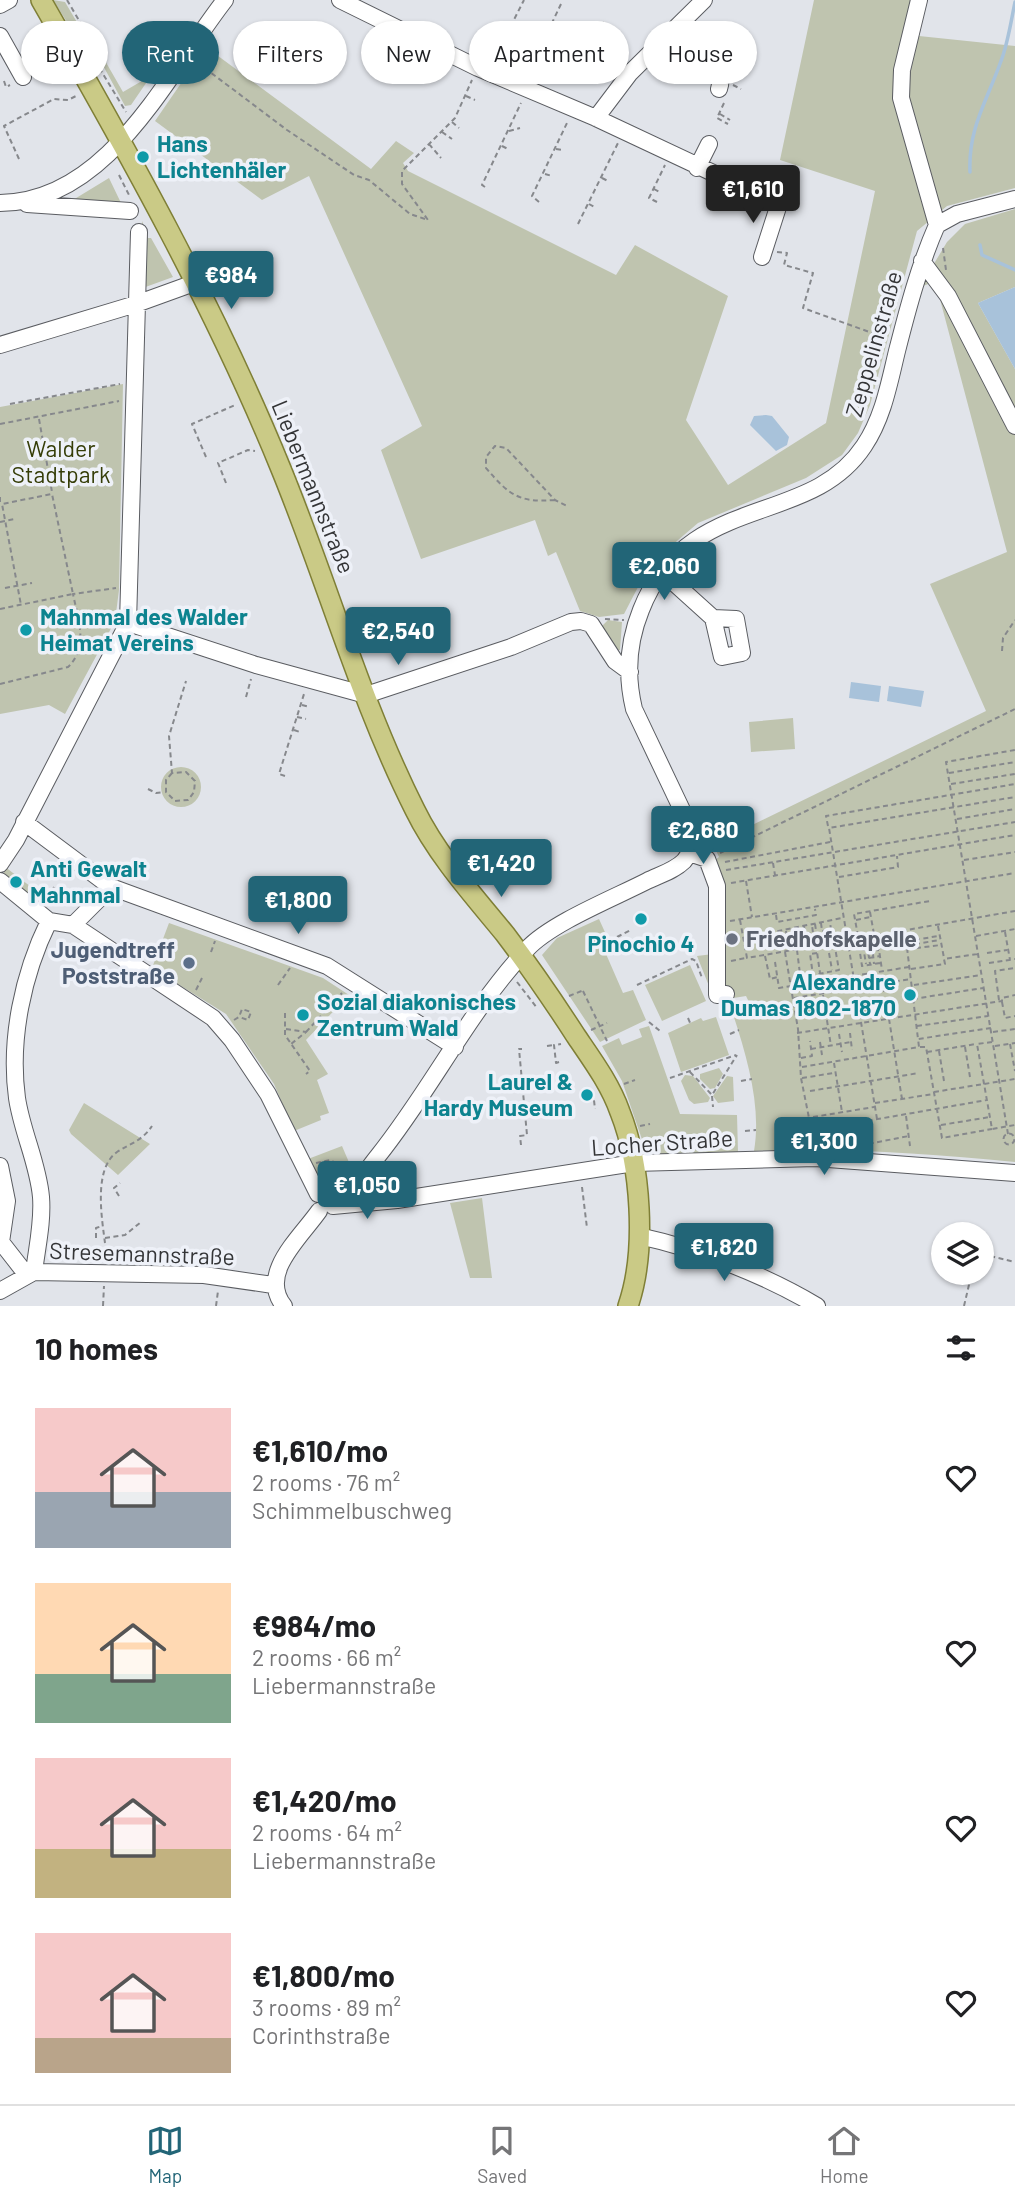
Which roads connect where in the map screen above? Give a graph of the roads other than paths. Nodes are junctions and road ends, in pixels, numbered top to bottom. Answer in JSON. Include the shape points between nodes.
{"nodes":[{"id":1,"x":9,"y":0,"type":"edge"},
{"id":2,"x":41,"y":0,"type":"edge"},
{"id":3,"x":225,"y":0,"type":"edge"},
{"id":4,"x":340,"y":0,"type":"edge"},
{"id":5,"x":704,"y":0,"type":"edge"},
{"id":6,"x":919,"y":0,"type":"edge"},
{"id":7,"x":0,"y":5,"type":"edge"},
{"id":8,"x":681,"y":21,"type":"edge"},
{"id":9,"x":0,"y":36,"type":"edge"},
{"id":10,"x":643,"y":59,"type":"edge"},
{"id":11,"x":21,"y":73,"type":"edge"},
{"id":12,"x":719,"y":84,"type":"edge"},
{"id":13,"x":719,"y":89,"type":"road end"},
{"id":14,"x":596,"y":118,"type":"junction"},
{"id":15,"x":121,"y":142,"type":"junction"},
{"id":16,"x":709,"y":144,"type":"dead end"},
{"id":17,"x":697,"y":168,"type":"junction"},
{"id":18,"x":1015,"y":199,"type":"edge"},
{"id":19,"x":0,"y":203,"type":"edge"},
{"id":20,"x":18,"y":203,"type":"junction"},
{"id":21,"x":130,"y":212,"type":"dead end"},
{"id":22,"x":139,"y":232,"type":"dead end"},
{"id":23,"x":940,"y":232,"type":"junction"},
{"id":24,"x":762,"y":257,"type":"road end"},
{"id":25,"x":922,"y":261,"type":"junction"},
{"id":26,"x":194,"y":283,"type":"junction"},
{"id":27,"x":136,"y":304,"type":"junction"},
{"id":28,"x":0,"y":345,"type":"edge"},
{"id":29,"x":1015,"y":426,"type":"edge"},
{"id":30,"x":661,"y":571,"type":"junction"},
{"id":31,"x":713,"y":618,"type":"dead end"},
{"id":32,"x":128,"y":623,"type":"junction"},
{"id":33,"x":629,"y":672,"type":"junction"},
{"id":34,"x":366,"y":695,"type":"junction"},
{"id":35,"x":24,"y":822,"type":"junction"},
{"id":36,"x":689,"y":853,"type":"junction"},
{"id":37,"x":0,"y":864,"type":"edge"},
{"id":38,"x":0,"y":881,"type":"edge"},
{"id":39,"x":111,"y":887,"type":"junction"},
{"id":40,"x":43,"y":915,"type":"junction"},
{"id":41,"x":73,"y":926,"type":"junction"},
{"id":42,"x":514,"y":964,"type":"junction"},
{"id":43,"x":726,"y":994,"type":"dead end"},
{"id":44,"x":455,"y":1047,"type":"junction"},
{"id":45,"x":634,"y":1163,"type":"junction"},
{"id":46,"x":0,"y":1168,"type":"edge"},
{"id":47,"x":1015,"y":1173,"type":"edge"},
{"id":48,"x":357,"y":1183,"type":"junction"},
{"id":49,"x":397,"y":1200,"type":"junction"},
{"id":50,"x":328,"y":1206,"type":"junction"},
{"id":51,"x":639,"y":1237,"type":"junction"},
{"id":52,"x":1,"y":1242,"type":"edge"},
{"id":53,"x":30,"y":1273,"type":"junction"},
{"id":54,"x":273,"y":1284,"type":"junction"},
{"id":55,"x":0,"y":1290,"type":"edge"},
{"id":56,"x":284,"y":1306,"type":"edge"},
{"id":57,"x":628,"y":1306,"type":"edge"},
{"id":58,"x":817,"y":1306,"type":"edge"}],
"edges":[{"from":1,"to":7,"type":"street"},
{"from":2,"to":15,"type":"main road","name":"Liebermannstraße"},
{"from":3,"to":15,"type":"street"},
{"from":4,"to":14,"type":"street","via":[[478,68]]},
{"from":5,"to":8,"type":"street"},
{"from":6,"to":23,"type":"street","via":[[902,70],[901,98]]},
{"from":9,"to":11,"type":"street"},
{"from":10,"to":14,"type":"street"},
{"from":12,"to":13,"type":"street"},
{"from":14,"to":17,"type":"street"},
{"from":15,"to":20,"type":"street","via":[[64,186]]},
{"from":15,"to":26,"type":"main road","name":"Liebermannstraße"},
{"from":16,"to":17,"type":"street"},
{"from":17,"to":24,"type":"street","via":[[779,204]]},
{"from":18,"to":23,"type":"street","via":[[957,214]]},
{"from":19,"to":20,"type":"street"},
{"from":20,"to":21,"type":"street"},
{"from":22,"to":27,"type":"street"},
{"from":23,"to":25,"type":"street","name":"Zeppelinstraße"},
{"from":25,"to":29,"type":"street","via":[[948,296]]},
{"from":25,"to":30,"type":"street","name":"Zeppelinstraße","via":[[881,412],[857,456],[819,486],[700,536]]},
{"from":26,"to":27,"type":"street"},
{"from":26,"to":34,"type":"main road","name":"Liebermannstraße","via":[[281,468]]},
{"from":27,"to":28,"type":"street"},
{"from":27,"to":32,"type":"street"},
{"from":30,"to":31,"type":"street"},
{"from":30,"to":33,"type":"street","name":"Zeppelinstraße","via":[[637,621]]},
{"from":32,"to":34,"type":"street"},
{"from":32,"to":35,"type":"street"},
{"from":33,"to":34,"type":"street","via":[[615,661],[591,624],[576,621]]},
{"from":33,"to":36,"type":"street","name":"Zeppelinstraße","via":[[634,709],[692,831]]},
{"from":34,"to":42,"type":"main road","name":"Liebermannstraße","via":[[416,811]]},
{"from":35,"to":37,"type":"street"},
{"from":35,"to":39,"type":"street"},
{"from":36,"to":42,"type":"street","via":[[676,867],[543,936]]},
{"from":36,"to":43,"type":"street","via":[[713,861],[717,995]]},
{"from":38,"to":40,"type":"street"},
{"from":39,"to":41,"type":"street"},
{"from":39,"to":44,"type":"street","via":[[327,966]]},
{"from":40,"to":41,"type":"street"},
{"from":40,"to":53,"type":"street","via":[[16,1043],[17,1101],[41,1196],[41,1223]]},
{"from":41,"to":50,"type":"street","via":[[213,1018],[268,1094],[318,1194],[314,1203]]},
{"from":42,"to":44,"type":"street"},
{"from":42,"to":45,"type":"main road","name":"Liebermannstraße","via":[[612,1090]]},
{"from":44,"to":48,"type":"street","via":[[404,1124]]},
{"from":45,"to":47,"type":"street","name":"Locher Straße","via":[[816,1150]]},
{"from":45,"to":49,"type":"street","name":"Locher Straße"},
{"from":45,"to":51,"type":"main road","name":"Liebermannstraße"},
{"from":46,"to":52,"type":"street","via":[[7,1201]]},
{"from":48,"to":49,"type":"street"},
{"from":48,"to":50,"type":"street"},
{"from":49,"to":50,"type":"street","name":"Locher Straße"},
{"from":50,"to":54,"type":"street","via":[[279,1266]]},
{"from":51,"to":57,"type":"main road","name":"Liebermannstraße"},
{"from":51,"to":58,"type":"street","via":[[716,1260]]},
{"from":52,"to":53,"type":"street"},
{"from":53,"to":54,"type":"street","name":"Stresemannstraße","via":[[204,1275]]},
{"from":53,"to":55,"type":"street"},
{"from":54,"to":56,"type":"street"}]}
